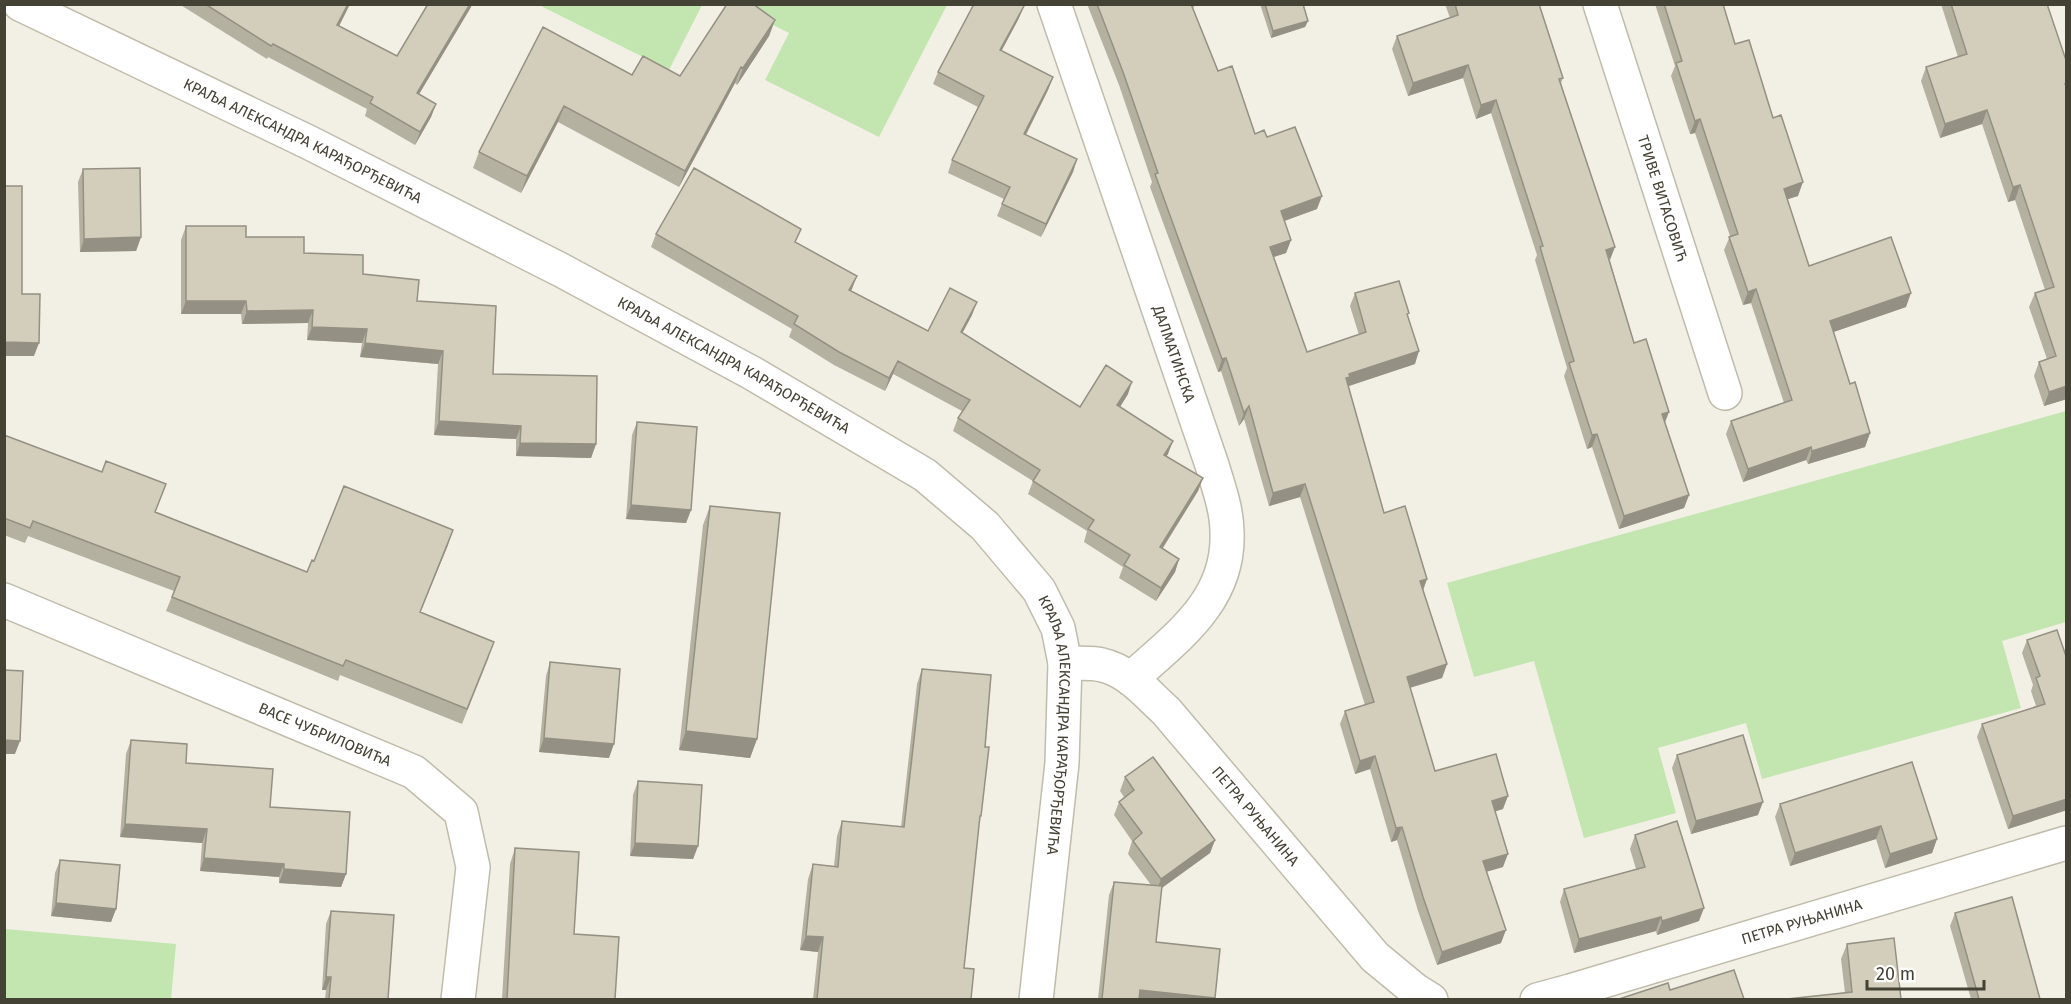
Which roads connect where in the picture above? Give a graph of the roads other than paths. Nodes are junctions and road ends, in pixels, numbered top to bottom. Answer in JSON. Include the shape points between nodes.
{"nodes":[{"id":1,"x":20,"y":4,"type":"edge"},
{"id":2,"x":1053,"y":4,"type":"edge"},
{"id":3,"x":1600,"y":4,"type":"edge"},
{"id":4,"x":1725,"y":393,"type":"dead end"},
{"id":5,"x":4,"y":600,"type":"edge"},
{"id":6,"x":1065,"y":663,"type":"junction"},
{"id":7,"x":1131,"y":679,"type":"junction"},
{"id":8,"x":2067,"y":843,"type":"edge"},
{"id":9,"x":458,"y":999,"type":"edge"},
{"id":10,"x":1035,"y":999,"type":"edge"},
{"id":11,"x":1431,"y":999,"type":"edge"},
{"id":12,"x":1537,"y":999,"type":"edge"}],
"edges":[{"from":1,"to":6,"type":"street","name":"КРАЉА АЛЕКСАНДРА КАРАЂОРЂЕВИЋА","via":[[308,142],[561,270],[752,373],[925,475],[985,526],[1038,590],[1058,628]]},
{"from":2,"to":7,"type":"street","name":"ДАЛМАТИНСКА","via":[[1212,465],[1227,531],[1227,548],[1213,596],[1198,616]]},
{"from":3,"to":4,"type":"street","name":"ТРИВЕ ВИТАСОВИЋ"},
{"from":5,"to":9,"type":"street","name":"ВАСЕ ЧУБРИЛОВИЋА","via":[[414,772],[461,812],[473,867]]},
{"from":6,"to":7,"type":"street","name":"ПЕТРА РУЊАНИНА","via":[[1100,664]]},
{"from":6,"to":10,"type":"street","name":"КРАЉА АЛЕКСАНДРА КАРАЂОРЂЕВИЋА","via":[[1062,763]]},
{"from":7,"to":11,"type":"street","name":"ПЕТРА РУЊАНИНА","via":[[1166,711],[1375,957]]},
{"from":8,"to":12,"type":"street","name":"ПЕТРА РУЊАНИНА"}]}
